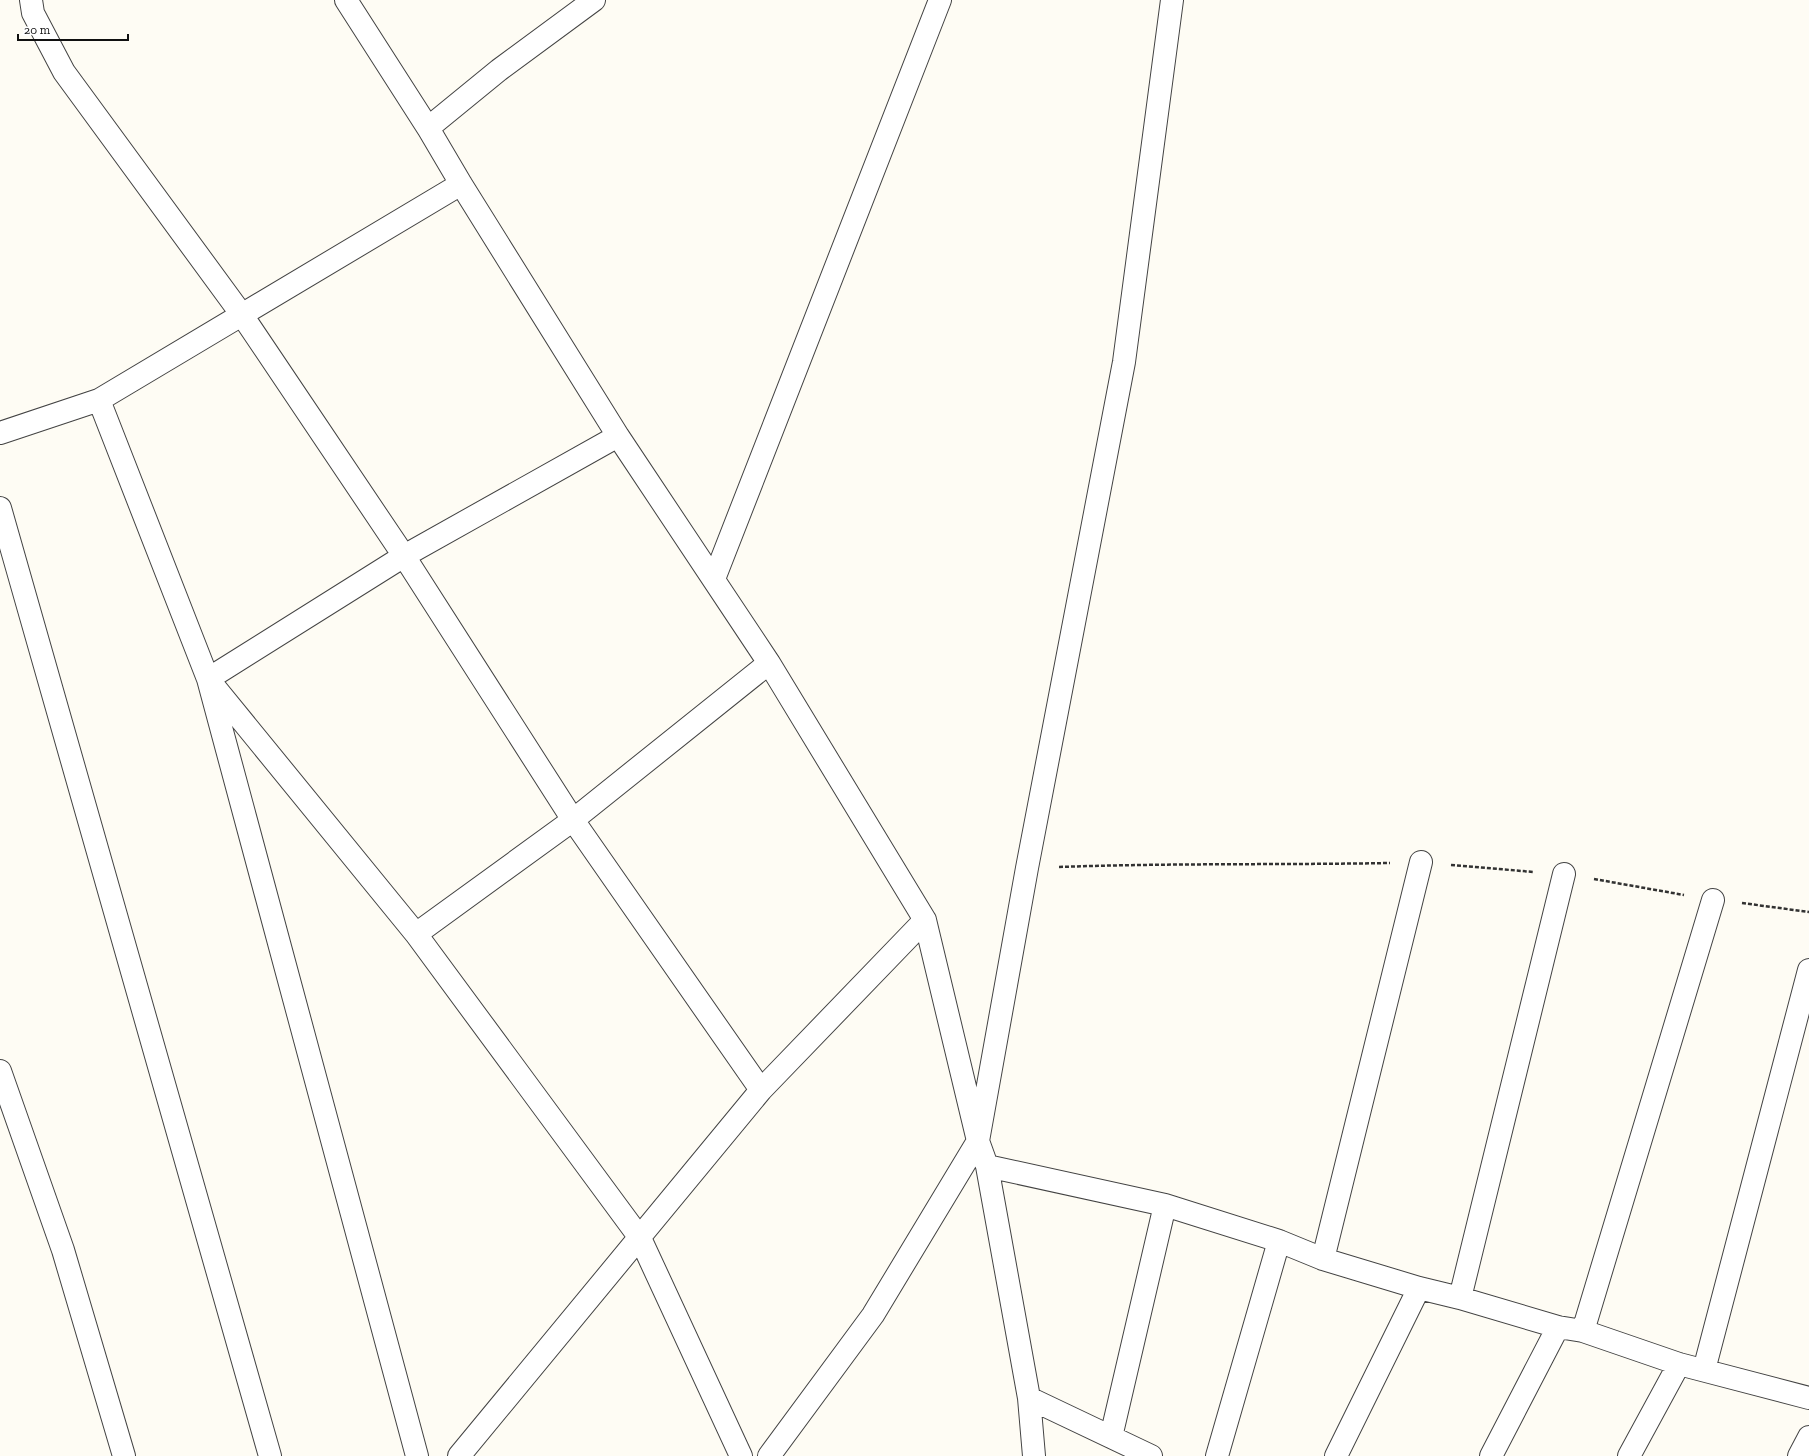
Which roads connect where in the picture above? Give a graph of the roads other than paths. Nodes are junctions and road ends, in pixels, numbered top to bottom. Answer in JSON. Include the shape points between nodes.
{"nodes":[{"id":1,"x":31,"y":0,"type":"edge"},
{"id":2,"x":594,"y":0,"type":"edge"},
{"id":3,"x":940,"y":0,"type":"edge"},
{"id":4,"x":1172,"y":0,"type":"edge"},
{"id":5,"x":349,"y":1,"type":"edge"},
{"id":6,"x":428,"y":128,"type":"junction"},
{"id":7,"x":461,"y":184,"type":"junction"},
{"id":8,"x":242,"y":315,"type":"junction"},
{"id":9,"x":99,"y":400,"type":"junction"},
{"id":10,"x":0,"y":433,"type":"edge"},
{"id":11,"x":618,"y":436,"type":"junction"},
{"id":12,"x":0,"y":508,"type":"edge"},
{"id":13,"x":404,"y":556,"type":"junction"},
{"id":14,"x":714,"y":579,"type":"junction"},
{"id":15,"x":769,"y":663,"type":"junction"},
{"id":16,"x":208,"y":679,"type":"junction"},
{"id":17,"x":573,"y":820,"type":"junction"},
{"id":18,"x":1421,"y":862,"type":"dead end"},
{"id":19,"x":1564,"y":874,"type":"dead end"},
{"id":20,"x":1713,"y":900,"type":"dead end"},
{"id":21,"x":925,"y":920,"type":"junction"},
{"id":22,"x":416,"y":934,"type":"junction"},
{"id":23,"x":1809,"y":970,"type":"edge"},
{"id":24,"x":0,"y":1071,"type":"edge"},
{"id":25,"x":761,"y":1090,"type":"junction"},
{"id":26,"x":978,"y":1141,"type":"junction"},
{"id":27,"x":987,"y":1166,"type":"junction"},
{"id":28,"x":1165,"y":1205,"type":"junction"},
{"id":29,"x":640,"y":1238,"type":"junction"},
{"id":30,"x":1279,"y":1241,"type":"junction"},
{"id":31,"x":1323,"y":1259,"type":"junction"},
{"id":32,"x":1419,"y":1288,"type":"junction"},
{"id":33,"x":1460,"y":1298,"type":"junction"},
{"id":34,"x":1558,"y":1327,"type":"junction"},
{"id":35,"x":1583,"y":1332,"type":"junction"},
{"id":36,"x":1679,"y":1364,"type":"junction"},
{"id":37,"x":1704,"y":1370,"type":"junction"},
{"id":38,"x":1029,"y":1398,"type":"junction"},
{"id":39,"x":1809,"y":1398,"type":"edge"},
{"id":40,"x":1809,"y":1436,"type":"edge"},
{"id":41,"x":1111,"y":1437,"type":"junction"},
{"id":42,"x":124,"y":1456,"type":"edge"},
{"id":43,"x":270,"y":1456,"type":"edge"},
{"id":44,"x":417,"y":1456,"type":"edge"},
{"id":45,"x":459,"y":1456,"type":"edge"},
{"id":46,"x":741,"y":1456,"type":"edge"},
{"id":47,"x":769,"y":1456,"type":"edge"},
{"id":48,"x":1034,"y":1456,"type":"edge"},
{"id":49,"x":1151,"y":1456,"type":"edge"},
{"id":50,"x":1217,"y":1456,"type":"edge"},
{"id":51,"x":1336,"y":1456,"type":"edge"},
{"id":52,"x":1491,"y":1456,"type":"edge"},
{"id":53,"x":1629,"y":1456,"type":"edge"},
{"id":54,"x":1799,"y":1456,"type":"edge"}],
"edges":[{"from":1,"to":8,"type":"street","via":[[33,13],[64,72]]},
{"from":2,"to":6,"type":"street","via":[[499,70]]},
{"from":3,"to":14,"type":"street"},
{"from":4,"to":26,"type":"street","via":[[1124,362],[1027,868]]},
{"from":5,"to":6,"type":"street"},
{"from":6,"to":7,"type":"street"},
{"from":7,"to":8,"type":"street"},
{"from":7,"to":11,"type":"street"},
{"from":8,"to":9,"type":"street"},
{"from":8,"to":13,"type":"street"},
{"from":9,"to":10,"type":"street"},
{"from":9,"to":16,"type":"street"},
{"from":11,"to":13,"type":"street"},
{"from":11,"to":14,"type":"street"},
{"from":12,"to":43,"type":"street"},
{"from":13,"to":16,"type":"street"},
{"from":13,"to":17,"type":"street"},
{"from":14,"to":15,"type":"street"},
{"from":15,"to":17,"type":"street"},
{"from":15,"to":21,"type":"street"},
{"from":16,"to":22,"type":"street"},
{"from":16,"to":44,"type":"street"},
{"from":17,"to":22,"type":"street"},
{"from":17,"to":25,"type":"street"},
{"from":18,"to":31,"type":"street"},
{"from":19,"to":33,"type":"street"},
{"from":20,"to":35,"type":"street"},
{"from":21,"to":25,"type":"street"},
{"from":21,"to":26,"type":"street"},
{"from":22,"to":29,"type":"street"},
{"from":23,"to":37,"type":"street"},
{"from":24,"to":42,"type":"street","via":[[63,1250]]},
{"from":25,"to":29,"type":"street"},
{"from":26,"to":27,"type":"street"},
{"from":26,"to":47,"type":"street","via":[[873,1314]]},
{"from":27,"to":28,"type":"street"},
{"from":27,"to":38,"type":"street"},
{"from":28,"to":30,"type":"street"},
{"from":28,"to":41,"type":"street"},
{"from":29,"to":45,"type":"street"},
{"from":29,"to":46,"type":"street"},
{"from":30,"to":31,"type":"street"},
{"from":30,"to":50,"type":"street"},
{"from":31,"to":32,"type":"street"},
{"from":32,"to":33,"type":"street"},
{"from":32,"to":51,"type":"street"},
{"from":33,"to":34,"type":"street"},
{"from":34,"to":35,"type":"street"},
{"from":34,"to":52,"type":"street"},
{"from":35,"to":36,"type":"street"},
{"from":36,"to":37,"type":"street"},
{"from":36,"to":53,"type":"street"},
{"from":37,"to":39,"type":"street"},
{"from":38,"to":41,"type":"street"},
{"from":38,"to":48,"type":"street"},
{"from":40,"to":54,"type":"street"},
{"from":41,"to":49,"type":"street"}]}
